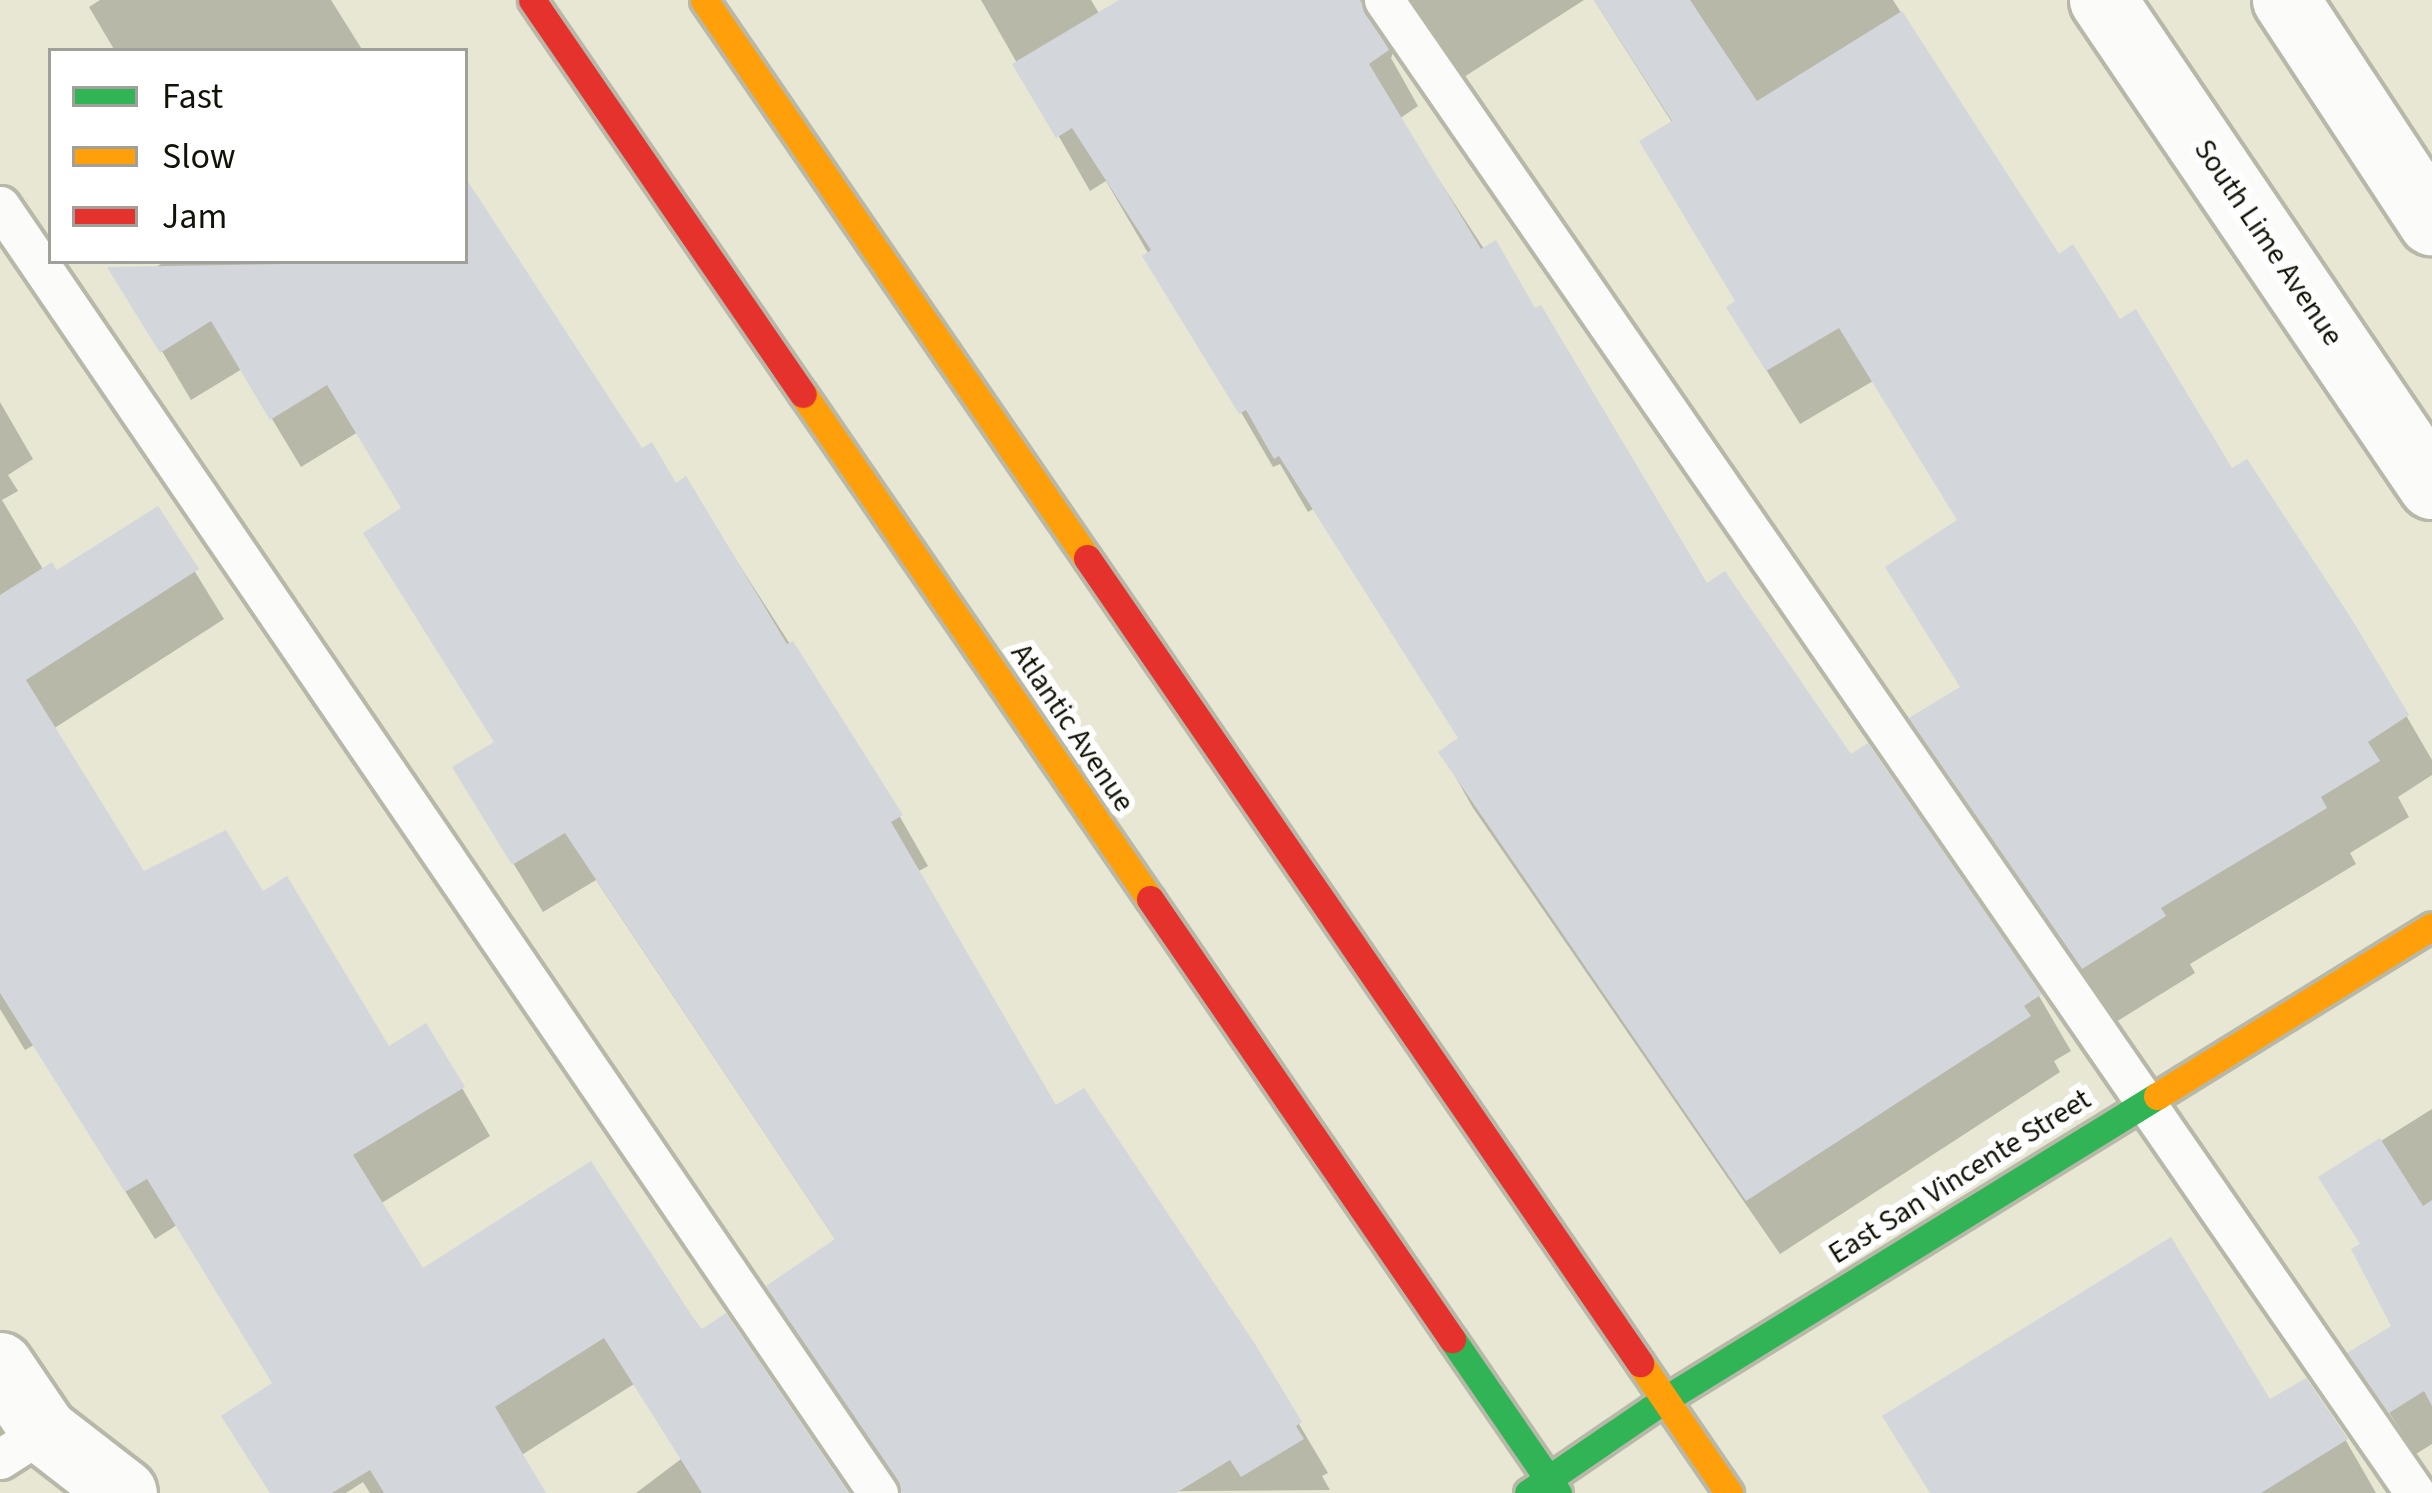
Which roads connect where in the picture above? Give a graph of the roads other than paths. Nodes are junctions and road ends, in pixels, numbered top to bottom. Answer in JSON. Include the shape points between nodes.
{"nodes":[{"id":1,"x":532,"y":0,"type":"edge"},
{"id":2,"x":704,"y":0,"type":"edge"},
{"id":3,"x":1384,"y":0,"type":"edge"},
{"id":4,"x":2103,"y":0,"type":"edge"},
{"id":5,"x":2286,"y":0,"type":"edge"},
{"id":6,"x":0,"y":206,"type":"edge"},
{"id":7,"x":2432,"y":222,"type":"edge"},
{"id":8,"x":2432,"y":486,"type":"edge"},
{"id":9,"x":2432,"y":926,"type":"edge"},
{"id":10,"x":2147,"y":1100,"type":"junction"},
{"id":11,"x":0,"y":1366,"type":"edge"},
{"id":12,"x":1664,"y":1400,"type":"junction"},
{"id":13,"x":34,"y":1461,"type":"edge"},
{"id":14,"x":1545,"y":1489,"type":"edge"},
{"id":15,"x":124,"y":1493,"type":"edge"},
{"id":16,"x":878,"y":1493,"type":"edge"},
{"id":17,"x":1729,"y":1493,"type":"edge"},
{"id":18,"x":2415,"y":1493,"type":"edge"}],
"edges":[{"from":1,"to":14,"type":"main road","name":"Atlantic Avenue"},
{"from":2,"to":12,"type":"main road"},
{"from":3,"to":10,"type":"lane"},
{"from":4,"to":8,"type":"street","name":"South Lime Avenue"},
{"from":5,"to":7,"type":"street"},
{"from":6,"to":16,"type":"lane"},
{"from":9,"to":10,"type":"main road","name":"East San Vincente Street"},
{"from":10,"to":12,"type":"main road","name":"East San Vincente Street"},
{"from":10,"to":18,"type":"lane"},
{"from":11,"to":13,"type":"street"},
{"from":12,"to":14,"type":"main road","name":"East San Vincente Street"},
{"from":12,"to":17,"type":"main road"},
{"from":13,"to":15,"type":"street"}]}
